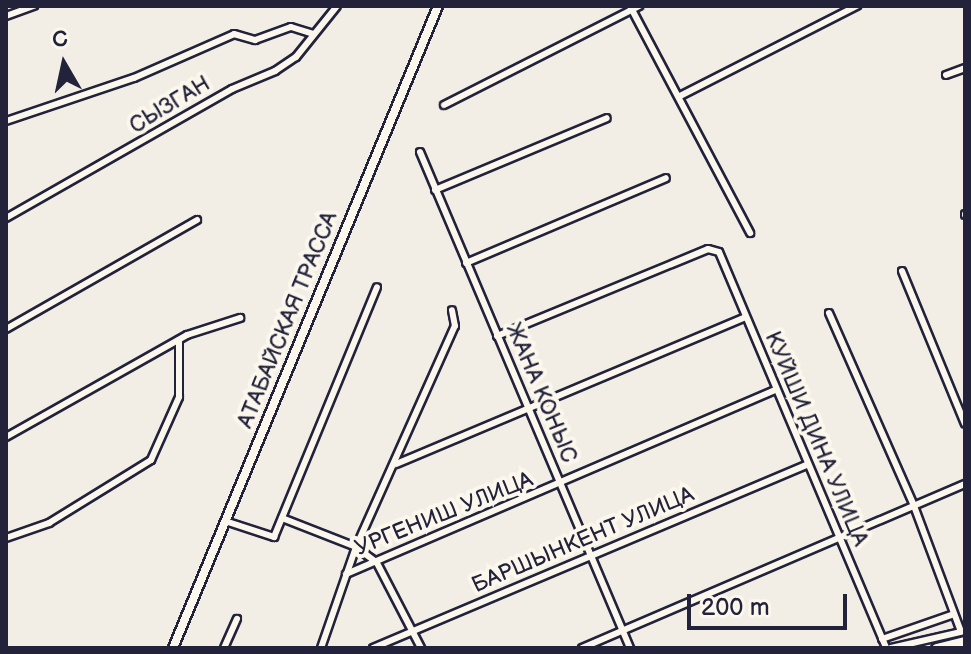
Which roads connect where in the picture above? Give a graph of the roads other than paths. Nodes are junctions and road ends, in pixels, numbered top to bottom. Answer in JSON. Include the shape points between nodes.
{"nodes":[{"id":1,"x":34,"y":6,"type":"edge"},
{"id":2,"x":337,"y":6,"type":"edge"},
{"id":3,"x":438,"y":6,"type":"edge"},
{"id":4,"x":639,"y":6,"type":"edge"},
{"id":5,"x":857,"y":6,"type":"edge"},
{"id":6,"x":631,"y":8,"type":"edge"},
{"id":7,"x":6,"y":16,"type":"edge"},
{"id":8,"x":314,"y":34,"type":"junction"},
{"id":9,"x":965,"y":68,"type":"edge"},
{"id":10,"x":946,"y":75,"type":"dead end"},
{"id":11,"x":680,"y":96,"type":"junction"},
{"id":12,"x":444,"y":105,"type":"dead end"},
{"id":13,"x":607,"y":118,"type":"dead end"},
{"id":14,"x":6,"y":121,"type":"edge"},
{"id":15,"x":420,"y":152,"type":"dead end"},
{"id":16,"x":666,"y":178,"type":"dead end"},
{"id":17,"x":435,"y":190,"type":"junction"},
{"id":18,"x":6,"y":218,"type":"edge"},
{"id":19,"x":197,"y":220,"type":"dead end"},
{"id":20,"x":750,"y":233,"type":"dead end"},
{"id":21,"x":466,"y":263,"type":"junction"},
{"id":22,"x":902,"y":271,"type":"dead end"},
{"id":23,"x":377,"y":287,"type":"dead end"},
{"id":24,"x":452,"y":310,"type":"dead end"},
{"id":25,"x":829,"y":313,"type":"dead end"},
{"id":26,"x":745,"y":317,"type":"junction"},
{"id":27,"x":240,"y":318,"type":"dead end"},
{"id":28,"x":6,"y":329,"type":"edge"},
{"id":29,"x":497,"y":336,"type":"junction"},
{"id":30,"x":179,"y":340,"type":"junction"},
{"id":31,"x":775,"y":390,"type":"junction"},
{"id":32,"x":528,"y":412,"type":"junction"},
{"id":33,"x":965,"y":424,"type":"edge"},
{"id":34,"x":6,"y":437,"type":"edge"},
{"id":35,"x":396,"y":464,"type":"junction"},
{"id":36,"x":806,"y":465,"type":"junction"},
{"id":37,"x":965,"y":484,"type":"edge"},
{"id":38,"x":561,"y":486,"type":"junction"},
{"id":39,"x":914,"y":506,"type":"junction"},
{"id":40,"x":282,"y":518,"type":"junction"},
{"id":41,"x":225,"y":521,"type":"junction"},
{"id":42,"x":6,"y":538,"type":"edge"},
{"id":43,"x":839,"y":541,"type":"junction"},
{"id":44,"x":356,"y":547,"type":"junction"},
{"id":45,"x":592,"y":557,"type":"junction"},
{"id":46,"x":377,"y":563,"type":"junction"},
{"id":47,"x":346,"y":574,"type":"junction"},
{"id":48,"x":954,"y":614,"type":"junction"},
{"id":49,"x":237,"y":619,"type":"dead end"},
{"id":50,"x":414,"y":631,"type":"junction"},
{"id":51,"x":623,"y":631,"type":"junction"},
{"id":52,"x":964,"y":635,"type":"edge"},
{"id":53,"x":882,"y":639,"type":"junction"},
{"id":54,"x":173,"y":648,"type":"edge"},
{"id":55,"x":224,"y":648,"type":"edge"},
{"id":56,"x":321,"y":648,"type":"edge"},
{"id":57,"x":373,"y":648,"type":"edge"},
{"id":58,"x":421,"y":648,"type":"edge"},
{"id":59,"x":582,"y":648,"type":"edge"},
{"id":60,"x":630,"y":648,"type":"edge"},
{"id":61,"x":888,"y":648,"type":"edge"},
{"id":62,"x":936,"y":648,"type":"edge"}],
"edges":[{"from":1,"to":7,"type":"street"},
{"from":2,"to":8,"type":"street","name":"СЫЗГАН"},
{"from":3,"to":41,"type":"main road","name":"АТАБАЙСКАЯ ТРАССА"},
{"from":4,"to":6,"type":"street"},
{"from":5,"to":11,"type":"street"},
{"from":6,"to":11,"type":"street"},
{"from":6,"to":12,"type":"street"},
{"from":8,"to":14,"type":"street","via":[[291,27],[255,40],[234,34],[134,78]]},
{"from":8,"to":18,"type":"street","name":"СЫЗГАН","via":[[296,57],[275,71],[232,89]]},
{"from":9,"to":10,"type":"street"},
{"from":11,"to":20,"type":"street"},
{"from":13,"to":17,"type":"street"},
{"from":15,"to":17,"type":"street","name":"ЖАНА КОНЫС"},
{"from":16,"to":21,"type":"street"},
{"from":17,"to":21,"type":"street","name":"ЖАНА КОНЫС"},
{"from":19,"to":28,"type":"street"},
{"from":21,"to":29,"type":"street","name":"ЖАНА КОНЫС"},
{"from":22,"to":33,"type":"street"},
{"from":23,"to":40,"type":"street"},
{"from":24,"to":35,"type":"street","via":[[455,326]]},
{"from":25,"to":39,"type":"street"},
{"from":26,"to":29,"type":"street","name":"КУЙШИ ДИНА УЛИЦА","via":[[719,252],[711,248]]},
{"from":26,"to":31,"type":"street","name":"КУЙШИ ДИНА УЛИЦА"},
{"from":26,"to":32,"type":"street"},
{"from":27,"to":30,"type":"street"},
{"from":29,"to":32,"type":"street","name":"ЖАНА КОНЫС"},
{"from":30,"to":34,"type":"street"},
{"from":30,"to":42,"type":"street","via":[[179,397],[151,460],[49,523]]},
{"from":31,"to":36,"type":"street","name":"КУЙШИ ДИНА УЛИЦА"},
{"from":31,"to":38,"type":"street","name":"УРГЕНИШ УЛИЦА"},
{"from":32,"to":35,"type":"street"},
{"from":32,"to":38,"type":"street","name":"ЖАНА КОНЫС"},
{"from":35,"to":44,"type":"street"},
{"from":36,"to":43,"type":"street","name":"КУЙШИ ДИНА УЛИЦА"},
{"from":36,"to":45,"type":"street","name":"БАРШЫНКЕНТ УЛИЦА"},
{"from":37,"to":39,"type":"street"},
{"from":38,"to":45,"type":"street","name":"ЖАНА КОНЫС"},
{"from":38,"to":46,"type":"street","name":"УРГЕНИШ УЛИЦА"},
{"from":39,"to":43,"type":"street"},
{"from":39,"to":48,"type":"street"},
{"from":40,"to":41,"type":"street","via":[[274,537],[267,539]]},
{"from":40,"to":44,"type":"street"},
{"from":41,"to":54,"type":"main road","name":"АТАБАЙСКАЯ ТРАССА"},
{"from":43,"to":51,"type":"street"},
{"from":43,"to":53,"type":"street","name":"КУЙШИ ДИНА УЛИЦА"},
{"from":44,"to":46,"type":"street"},
{"from":44,"to":47,"type":"street"},
{"from":45,"to":50,"type":"street","name":"БАРШЫНКЕНТ УЛИЦА"},
{"from":45,"to":51,"type":"street","name":"ЖАНА КОНЫС"},
{"from":46,"to":47,"type":"street","name":"УРГЕНИШ УЛИЦА"},
{"from":46,"to":50,"type":"street"},
{"from":47,"to":56,"type":"street"},
{"from":48,"to":52,"type":"street"},
{"from":48,"to":53,"type":"street"},
{"from":49,"to":55,"type":"street"},
{"from":50,"to":57,"type":"street","name":"БАРШЫНКЕНТ УЛИЦА"},
{"from":50,"to":58,"type":"street"},
{"from":51,"to":59,"type":"street"},
{"from":51,"to":60,"type":"street","name":"ЖАНА КОНЫС"},
{"from":52,"to":61,"type":"street"},
{"from":52,"to":62,"type":"highway"},
{"from":53,"to":61,"type":"street","name":"КУЙШИ ДИНА УЛИЦА"}]}
